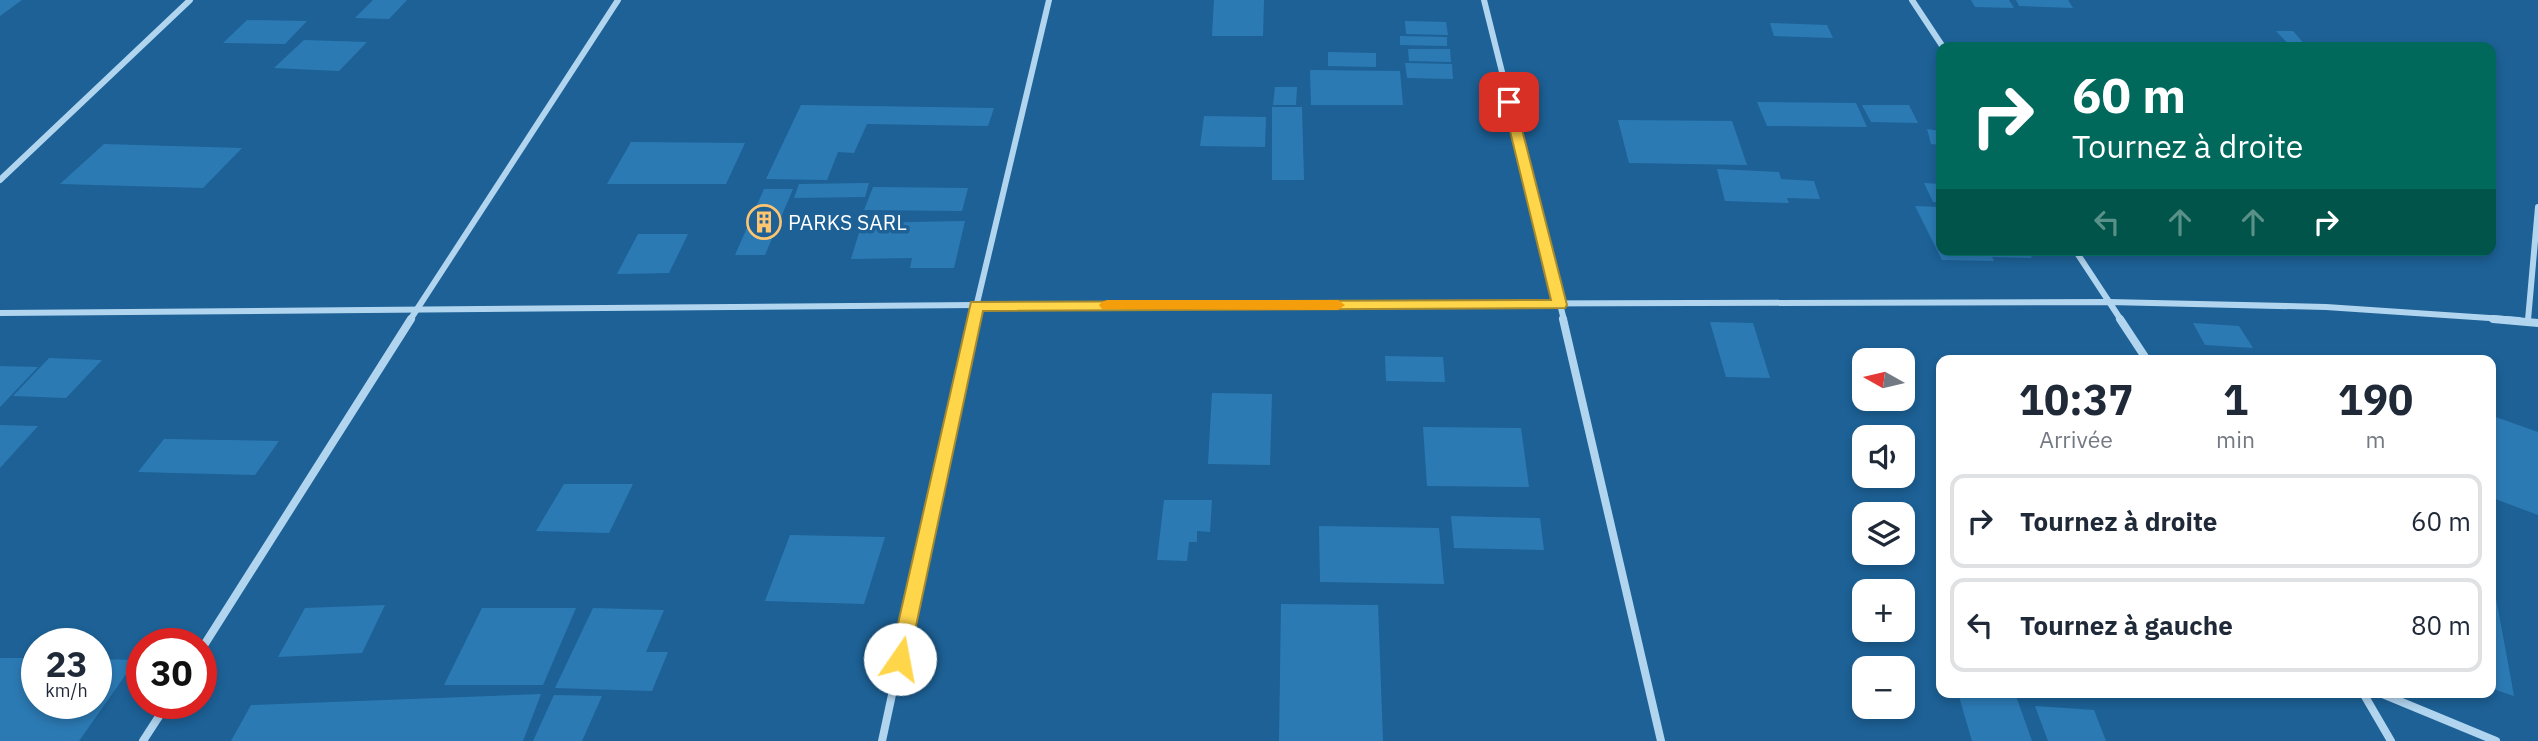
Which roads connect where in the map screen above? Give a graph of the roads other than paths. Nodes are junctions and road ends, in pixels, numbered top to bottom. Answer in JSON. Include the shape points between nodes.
{"nodes":[{"id":1,"x":190,"y":0,"type":"edge"},
{"id":2,"x":618,"y":0,"type":"edge"},
{"id":3,"x":1049,"y":0,"type":"edge"},
{"id":4,"x":1484,"y":0,"type":"edge"},
{"id":5,"x":1912,"y":0,"type":"edge"},
{"id":6,"x":1940,"y":42,"type":"edge"},
{"id":7,"x":0,"y":180,"type":"edge"},
{"id":8,"x":2538,"y":207,"type":"edge"},
{"id":9,"x":2079,"y":256,"type":"edge"},
{"id":10,"x":2109,"y":302,"type":"junction"},
{"id":11,"x":1560,"y":305,"type":"junction"},
{"id":12,"x":976,"y":306,"type":"junction"},
{"id":13,"x":417,"y":309,"type":"junction"},
{"id":14,"x":0,"y":313,"type":"edge"},
{"id":15,"x":2528,"y":321,"type":"junction"},
{"id":16,"x":2538,"y":323,"type":"edge"},
{"id":17,"x":2144,"y":355,"type":"edge"},
{"id":18,"x":215,"y":628,"type":"edge"},
{"id":19,"x":2366,"y":698,"type":"edge"},
{"id":20,"x":2392,"y":698,"type":"edge"},
{"id":21,"x":158,"y":719,"type":"edge"},
{"id":22,"x":144,"y":741,"type":"edge"},
{"id":23,"x":882,"y":741,"type":"edge"},
{"id":24,"x":1661,"y":741,"type":"edge"},
{"id":25,"x":2391,"y":741,"type":"edge"},
{"id":26,"x":2496,"y":741,"type":"edge"}],
"edges":[{"from":1,"to":7,"type":"street"},
{"from":2,"to":13,"type":"street"},
{"from":3,"to":12,"type":"street"},
{"from":4,"to":11,"type":"street"},
{"from":5,"to":6,"type":"street"},
{"from":8,"to":15,"type":"street"},
{"from":9,"to":10,"type":"street"},
{"from":10,"to":11,"type":"street"},
{"from":10,"to":15,"type":"street","via":[[2326,307]]},
{"from":10,"to":17,"type":"street"},
{"from":11,"to":12,"type":"street"},
{"from":11,"to":24,"type":"street"},
{"from":12,"to":13,"type":"street"},
{"from":12,"to":23,"type":"street"},
{"from":13,"to":14,"type":"street"},
{"from":13,"to":18,"type":"street"},
{"from":15,"to":16,"type":"street"},
{"from":19,"to":25,"type":"street"},
{"from":20,"to":26,"type":"street"},
{"from":21,"to":22,"type":"street"}]}
